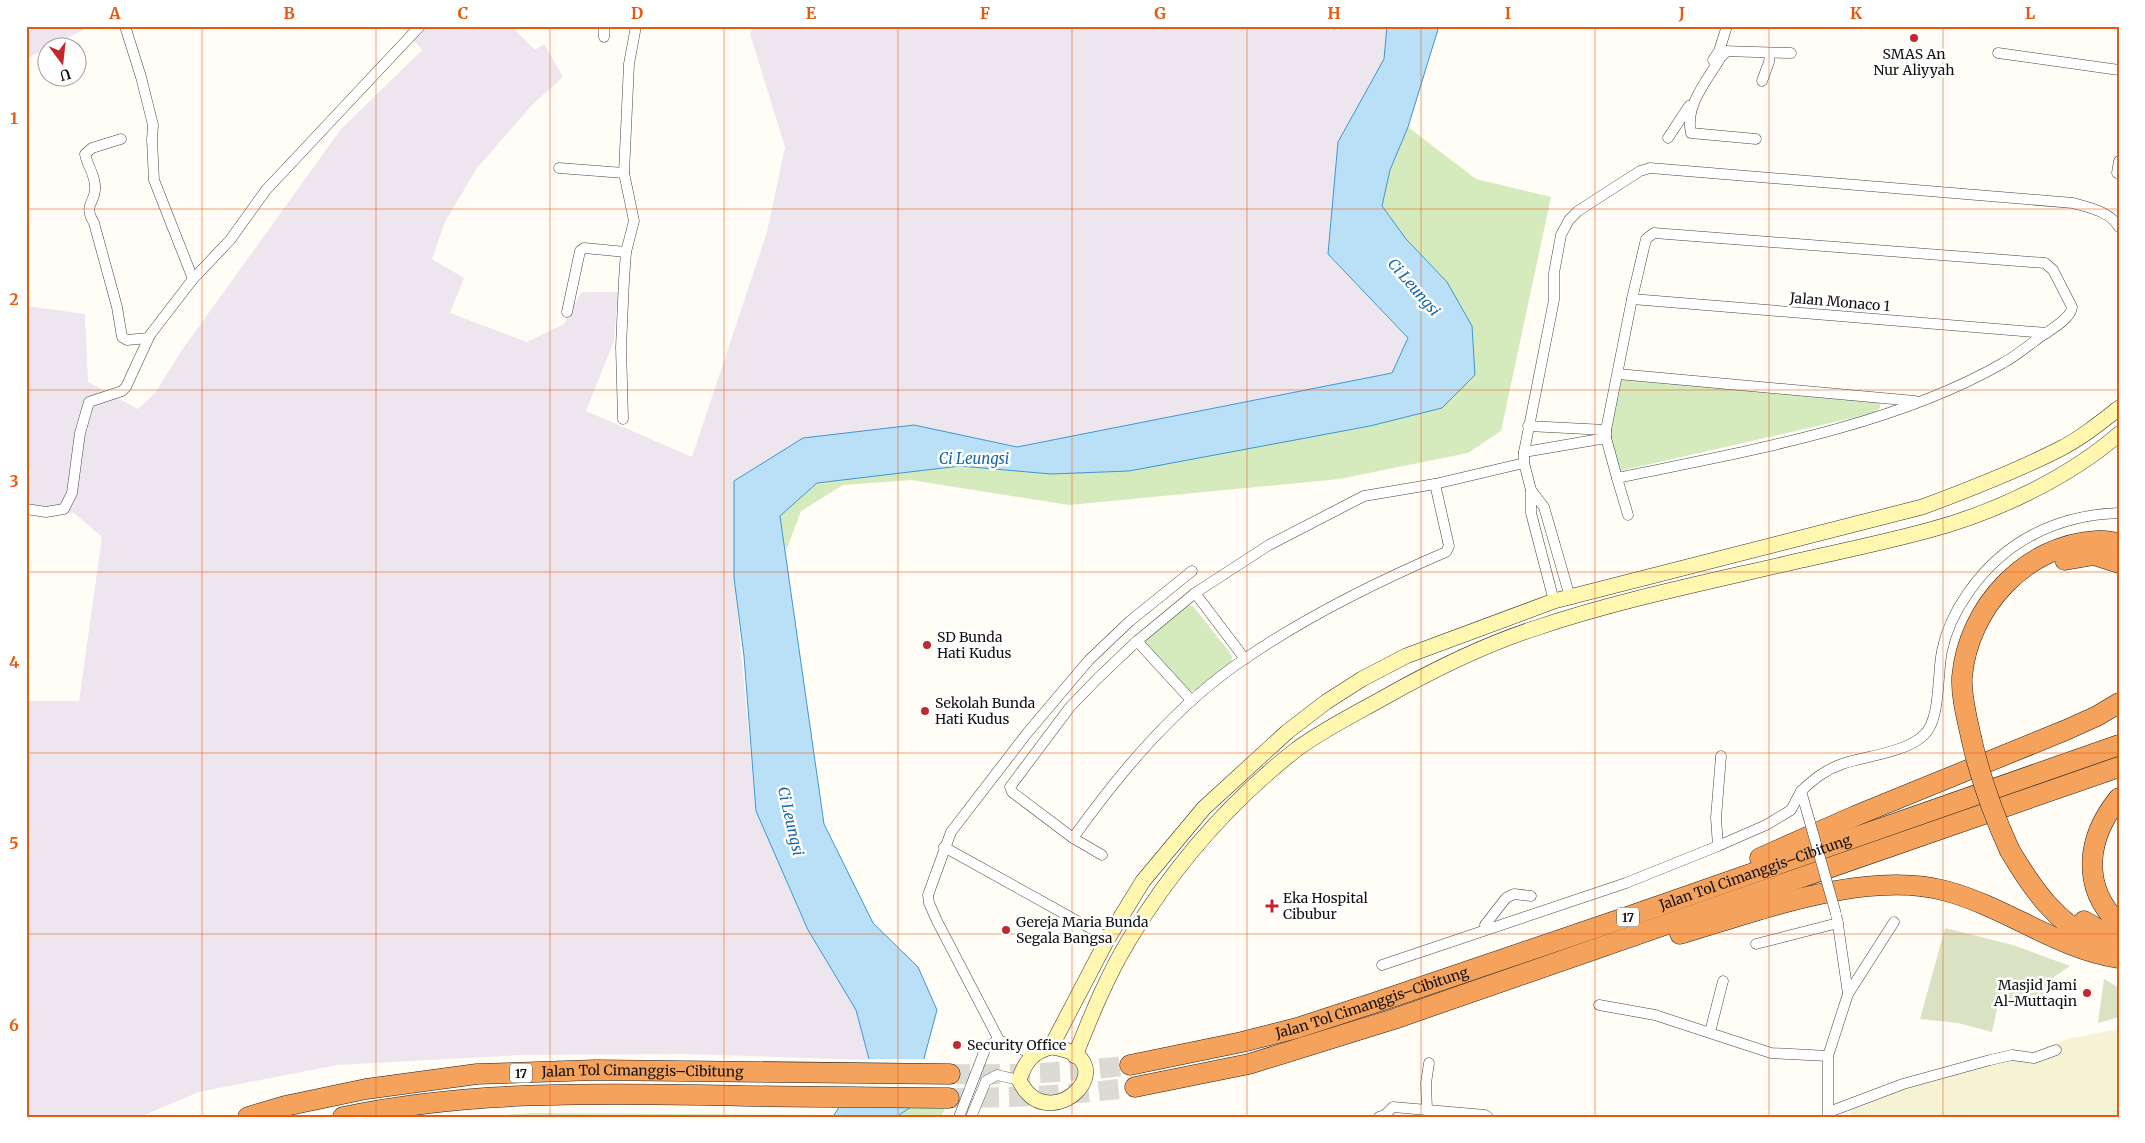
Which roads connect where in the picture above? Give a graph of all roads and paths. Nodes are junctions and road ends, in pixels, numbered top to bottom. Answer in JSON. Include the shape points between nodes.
{"nodes":[{"id":1,"x":125,"y":26,"type":"edge"},
{"id":2,"x":420,"y":26,"type":"edge"},
{"id":3,"x":604,"y":26,"type":"edge"},
{"id":4,"x":636,"y":26,"type":"edge"},
{"id":5,"x":1727,"y":26,"type":"edge"},
{"id":6,"x":604,"y":37,"type":"dead end"},
{"id":7,"x":1723,"y":51,"type":"junction"},
{"id":8,"x":1770,"y":53,"type":"junction"},
{"id":9,"x":1791,"y":53,"type":"dead end"},
{"id":10,"x":1998,"y":53,"type":"dead end"},
{"id":11,"x":2119,"y":70,"type":"edge"},
{"id":12,"x":1762,"y":81,"type":"dead end"},
{"id":13,"x":120,"y":138,"type":"dead end"},
{"id":14,"x":1668,"y":138,"type":"dead end"},
{"id":15,"x":1756,"y":139,"type":"dead end"},
{"id":16,"x":2119,"y":161,"type":"edge"},
{"id":17,"x":559,"y":168,"type":"dead end"},
{"id":18,"x":624,"y":173,"type":"junction"},
{"id":19,"x":2117,"y":173,"type":"dead end"},
{"id":20,"x":2119,"y":227,"type":"edge"},
{"id":21,"x":626,"y":252,"type":"junction"},
{"id":22,"x":193,"y":279,"type":"junction"},
{"id":23,"x":1632,"y":299,"type":"junction"},
{"id":24,"x":567,"y":312,"type":"dead end"},
{"id":25,"x":2047,"y":333,"type":"junction"},
{"id":26,"x":148,"y":338,"type":"junction"},
{"id":27,"x":1618,"y":374,"type":"junction"},
{"id":28,"x":1919,"y":402,"type":"junction"},
{"id":29,"x":2119,"y":408,"type":"edge"},
{"id":30,"x":623,"y":419,"type":"dead end"},
{"id":31,"x":1528,"y":426,"type":"junction"},
{"id":32,"x":1606,"y":434,"type":"junction"},
{"id":33,"x":2119,"y":434,"type":"edge"},
{"id":34,"x":1524,"y":452,"type":"junction"},
{"id":35,"x":1524,"y":463,"type":"junction"},
{"id":36,"x":1617,"y":478,"type":"junction"},
{"id":37,"x":1435,"y":484,"type":"junction"},
{"id":38,"x":1531,"y":490,"type":"junction"},
{"id":39,"x":1922,"y":507,"type":"junction"},
{"id":40,"x":26,"y":510,"type":"edge"},
{"id":41,"x":2119,"y":513,"type":"edge"},
{"id":42,"x":1628,"y":515,"type":"dead end"},
{"id":43,"x":1928,"y":531,"type":"junction"},
{"id":44,"x":1554,"y":541,"type":"junction"},
{"id":45,"x":2119,"y":543,"type":"edge"},
{"id":46,"x":1539,"y":546,"type":"junction"},
{"id":47,"x":2119,"y":563,"type":"edge"},
{"id":48,"x":1192,"y":571,"type":"dead end"},
{"id":49,"x":1195,"y":593,"type":"junction"},
{"id":50,"x":1570,"y":597,"type":"junction"},
{"id":51,"x":1554,"y":601,"type":"junction"},
{"id":52,"x":1137,"y":641,"type":"junction"},
{"id":53,"x":1244,"y":659,"type":"junction"},
{"id":54,"x":1392,"y":664,"type":"junction"},
{"id":55,"x":1362,"y":680,"type":"junction"},
{"id":56,"x":1406,"y":686,"type":"junction"},
{"id":57,"x":1192,"y":701,"type":"junction"},
{"id":58,"x":1379,"y":701,"type":"junction"},
{"id":59,"x":2119,"y":702,"type":"edge"},
{"id":60,"x":1975,"y":735,"type":"junction"},
{"id":61,"x":2119,"y":745,"type":"edge"},
{"id":62,"x":1721,"y":756,"type":"dead end"},
{"id":63,"x":2119,"y":767,"type":"edge"},
{"id":64,"x":1801,"y":791,"type":"junction"},
{"id":65,"x":2119,"y":798,"type":"edge"},
{"id":66,"x":1073,"y":838,"type":"junction"},
{"id":67,"x":1718,"y":846,"type":"junction"},
{"id":68,"x":944,"y":847,"type":"junction"},
{"id":69,"x":2016,"y":848,"type":"junction"},
{"id":70,"x":1102,"y":855,"type":"dead end"},
{"id":71,"x":1531,"y":896,"type":"dead end"},
{"id":72,"x":1633,"y":915,"type":"junction"},
{"id":73,"x":1837,"y":919,"type":"junction"},
{"id":74,"x":1894,"y":922,"type":"dead end"},
{"id":75,"x":1484,"y":924,"type":"junction"},
{"id":76,"x":2119,"y":924,"type":"edge"},
{"id":77,"x":1108,"y":938,"type":"junction"},
{"id":78,"x":2119,"y":941,"type":"edge"},
{"id":79,"x":1756,"y":944,"type":"dead end"},
{"id":80,"x":2119,"y":956,"type":"edge"},
{"id":81,"x":1382,"y":965,"type":"dead end"},
{"id":82,"x":1723,"y":981,"type":"dead end"},
{"id":83,"x":1481,"y":990,"type":"junction"},
{"id":84,"x":1848,"y":994,"type":"junction"},
{"id":85,"x":1599,"y":1005,"type":"dead end"},
{"id":86,"x":1710,"y":1032,"type":"junction"},
{"id":87,"x":999,"y":1040,"type":"junction"},
{"id":88,"x":1051,"y":1047,"type":"junction"},
{"id":89,"x":2056,"y":1050,"type":"dead end"},
{"id":90,"x":1033,"y":1054,"type":"junction"},
{"id":91,"x":1075,"y":1056,"type":"junction"},
{"id":92,"x":1828,"y":1056,"type":"junction"},
{"id":93,"x":1429,"y":1063,"type":"dead end"},
{"id":94,"x":1130,"y":1065,"type":"tunnel mouth"},
{"id":95,"x":950,"y":1074,"type":"tunnel mouth"},
{"id":96,"x":1020,"y":1080,"type":"junction"},
{"id":97,"x":1135,"y":1087,"type":"tunnel mouth"},
{"id":98,"x":950,"y":1098,"type":"tunnel mouth"},
{"id":99,"x":1427,"y":1110,"type":"junction"},
{"id":100,"x":1057,"y":1114,"type":"edge"},
{"id":101,"x":1828,"y":1114,"type":"edge"},
{"id":102,"x":248,"y":1117,"type":"edge"},
{"id":103,"x":343,"y":1117,"type":"edge"},
{"id":104,"x":959,"y":1117,"type":"edge"},
{"id":105,"x":971,"y":1117,"type":"edge"},
{"id":106,"x":1379,"y":1117,"type":"edge"},
{"id":107,"x":1488,"y":1117,"type":"edge"}],
"edges":[{"from":1,"to":22,"type":"street","via":[[153,126],[154,180]]},
{"from":2,"to":22,"type":"street","via":[[279,175],[220,253]]},
{"from":3,"to":6,"type":"street"},
{"from":4,"to":18,"type":"street","via":[[629,64]]},
{"from":5,"to":7,"type":"street"},
{"from":7,"to":8,"type":"street"},
{"from":7,"to":14,"type":"street"},
{"from":7,"to":15,"type":"street","via":[[1690,113],[1688,125],[1691,134]]},
{"from":8,"to":9,"type":"street"},
{"from":8,"to":12,"type":"street"},
{"from":10,"to":11,"type":"street"},
{"from":13,"to":26,"type":"street","via":[[92,148],[85,154],[95,184],[94,196],[88,206],[89,215],[94,222],[122,336],[127,340]]},
{"from":16,"to":19,"type":"street"},
{"from":17,"to":18,"type":"street"},
{"from":18,"to":21,"type":"street","via":[[634,221]]},
{"from":20,"to":31,"type":"street","via":[[2100,210],[2074,203],[1650,168],[1578,211],[1561,235],[1554,273],[1554,300]]},
{"from":21,"to":24,"type":"street","via":[[582,249]]},
{"from":21,"to":30,"type":"street","via":[[621,347]]},
{"from":22,"to":26,"type":"street"},
{"from":23,"to":25,"type":"street","name":"Jalan Monaco 1"},
{"from":23,"to":25,"type":"street","via":[[1646,239],[1654,234],[2037,262],[2045,263],[2053,270],[2072,307],[2069,315]]},
{"from":23,"to":27,"type":"street"},
{"from":25,"to":28,"type":"street","via":[[2004,363]]},
{"from":26,"to":40,"type":"street","via":[[126,387],[90,402],[80,433],[72,493],[66,505],[56,512]]},
{"from":27,"to":28,"type":"street"},
{"from":27,"to":32,"type":"street"},
{"from":28,"to":36,"type":"street","via":[[1804,437]]},
{"from":29,"to":39,"type":"street","via":[[2059,450]]},
{"from":31,"to":32,"type":"street"},
{"from":31,"to":34,"type":"street"},
{"from":32,"to":34,"type":"street"},
{"from":32,"to":36,"type":"street"},
{"from":33,"to":43,"type":"street","via":[[2058,476],[1987,511]]},
{"from":34,"to":35,"type":"street"},
{"from":35,"to":37,"type":"street"},
{"from":35,"to":38,"type":"street"},
{"from":36,"to":42,"type":"street"},
{"from":37,"to":49,"type":"street","via":[[1364,496],[1269,545]]},
{"from":37,"to":53,"type":"street","via":[[1449,546],[1446,552],[1370,585]]},
{"from":38,"to":44,"type":"street","via":[[1544,507]]},
{"from":38,"to":46,"type":"street","via":[[1531,512]]},
{"from":39,"to":43,"type":"street","via":[[1941,505],[1948,508],[1945,522]]},
{"from":39,"to":50,"type":"street"},
{"from":41,"to":64,"type":"street","via":[[2095,514],[2053,524],[2005,551],[1973,585],[1950,626],[1942,650],[1932,724],[1924,735],[1893,750],[1841,764],[1818,774]]},
{"from":43,"to":56,"type":"street","via":[[1621,603],[1535,628],[1483,648]]},
{"from":44,"to":46,"type":"street"},
{"from":44,"to":50,"type":"street"},
{"from":45,"to":60,"type":"highway","via":[[2097,540],[2068,545],[2020,570],[1997,591],[1978,620],[1962,678],[1964,706]]},
{"from":46,"to":51,"type":"street"},
{"from":47,"to":60,"type":"highway","via":[[2094,555],[2068,558],[2024,581],[2001,604],[1986,628],[1978,652],[1974,679]]},
{"from":48,"to":68,"type":"street","via":[[1144,609],[1089,660],[986,786],[951,832]]},
{"from":49,"to":52,"type":"street"},
{"from":49,"to":53,"type":"street"},
{"from":50,"to":51,"type":"street"},
{"from":51,"to":54,"type":"street"},
{"from":52,"to":57,"type":"street"},
{"from":52,"to":66,"type":"street","via":[[1070,707],[1010,787],[1012,792]]},
{"from":53,"to":57,"type":"street"},
{"from":54,"to":55,"type":"street"},
{"from":54,"to":56,"type":"street","via":[[1391,679]]},
{"from":55,"to":58,"type":"street","via":[[1374,686]]},
{"from":55,"to":77,"type":"street","via":[[1287,732],[1204,808],[1143,881]]},
{"from":56,"to":58,"type":"street"},
{"from":57,"to":66,"type":"street","via":[[1120,776]]},
{"from":58,"to":91,"type":"street","via":[[1298,748],[1248,791],[1209,831],[1174,872],[1128,941],[1100,994]]},
{"from":59,"to":72,"type":"highway","via":[[2066,730],[1855,816]]},
{"from":60,"to":69,"type":"highway"},
{"from":61,"to":72,"type":"highway","name":"Jalan Tol Cimanggis–Cibitung","number":"17"},
{"from":62,"to":67,"type":"street","via":[[1716,818]]},
{"from":63,"to":83,"type":"highway","name":"Jalan Tol Cimanggis–Cibitung","number":"17"},
{"from":64,"to":67,"type":"street","via":[[1791,810]]},
{"from":64,"to":73,"type":"street","bridge":true},
{"from":65,"to":76,"type":"highway","via":[[2107,813],[2097,835],[2092,872],[2098,896]]},
{"from":66,"to":70,"type":"street"},
{"from":67,"to":75,"type":"street","via":[[1626,883],[1508,924]]},
{"from":68,"to":77,"type":"street"},
{"from":68,"to":87,"type":"street","via":[[929,887],[929,903]]},
{"from":69,"to":78,"type":"highway","via":[[2064,905],[2086,923]]},
{"from":69,"to":80,"type":"highway","via":[[2031,887],[2055,914],[2079,934]]},
{"from":71,"to":75,"type":"street","via":[[1514,894],[1506,898]]},
{"from":72,"to":94,"type":"highway","name":"Jalan Tol Cimanggis–Cibitung","number":"17","via":[[1297,1028]]},
{"from":73,"to":79,"type":"street"},
{"from":73,"to":84,"type":"street"},
{"from":74,"to":84,"type":"street"},
{"from":75,"to":81,"type":"street"},
{"from":77,"to":88,"type":"street"},
{"from":80,"to":83,"type":"highway","via":[[2101,955],[1946,891],[1887,885],[1824,893]]},
{"from":82,"to":86,"type":"street"},
{"from":83,"to":97,"type":"highway","name":"Jalan Tol Cimanggis–Cibitung","number":"17","via":[[1249,1064]]},
{"from":84,"to":92,"type":"street"},
{"from":85,"to":86,"type":"street","via":[[1655,1014]]},
{"from":86,"to":92,"type":"street","via":[[1771,1053]]},
{"from":87,"to":90,"type":"street"},
{"from":87,"to":104,"type":"street","via":[[986,1047]]},
{"from":88,"to":90,"type":"street"},
{"from":88,"to":91,"type":"street","via":[[1064,1049]]},
{"from":89,"to":101,"type":"street","via":[[2034,1058],[2014,1055],[1990,1060],[1903,1084]]},
{"from":90,"to":96,"type":"street","via":[[1026,1062]]},
{"from":91,"to":100,"type":"street","via":[[1085,1071],[1084,1089],[1075,1104]]},
{"from":92,"to":101,"type":"street"},
{"from":93,"to":99,"type":"street"},
{"from":95,"to":102,"type":"highway","name":"Jalan Tol Cimanggis–Cibitung","number":"17","via":[[596,1070],[477,1074],[366,1088]]},
{"from":96,"to":100,"type":"street","via":[[1033,1108]]},
{"from":96,"to":105,"type":"street","via":[[997,1076],[986,1081]]},
{"from":98,"to":103,"type":"highway","name":"Jalan Tol Cimanggis–Cibitung","number":"17","via":[[597,1093],[479,1097]]},
{"from":99,"to":106,"type":"street","via":[[1393,1107]]},
{"from":99,"to":107,"type":"street"}]}
